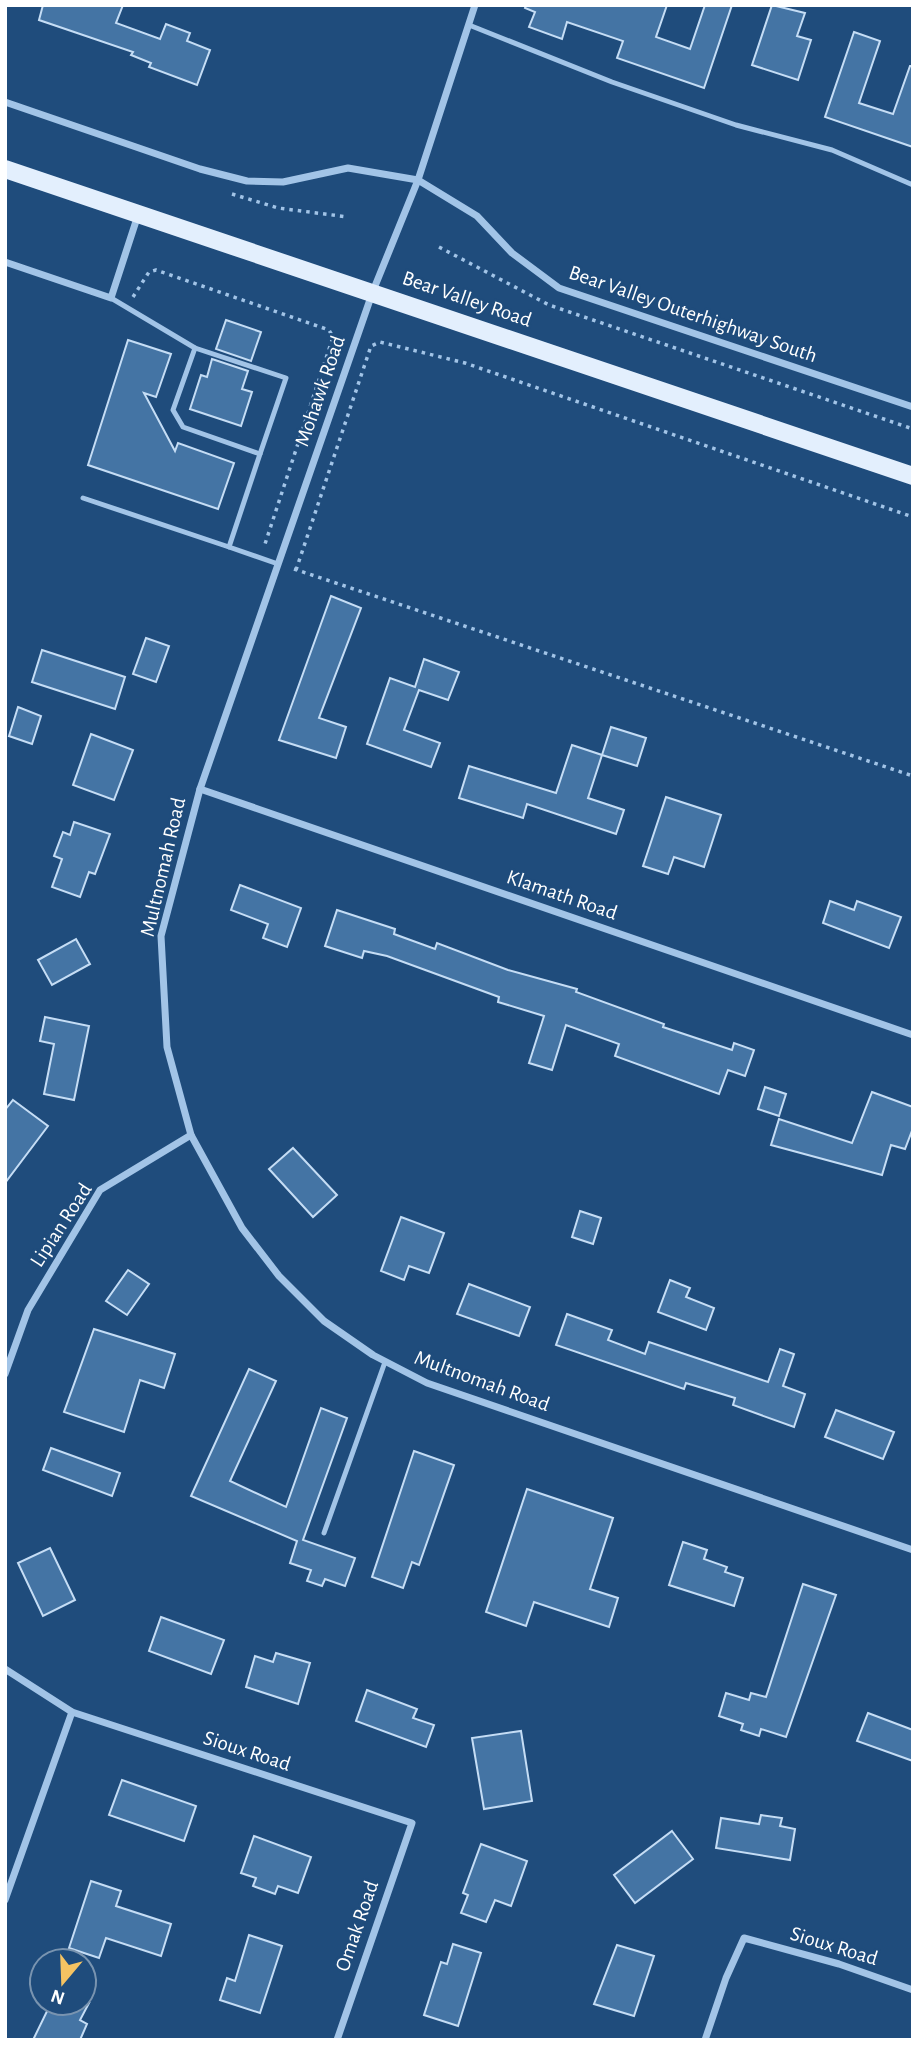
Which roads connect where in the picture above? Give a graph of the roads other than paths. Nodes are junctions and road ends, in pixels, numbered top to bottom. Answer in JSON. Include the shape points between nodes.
{"nodes":[{"id":1,"x":475,"y":5,"type":"edge"},
{"id":2,"x":469,"y":24,"type":"junction"},
{"id":3,"x":5,"y":102,"type":"edge"},
{"id":4,"x":5,"y":169,"type":"edge"},
{"id":5,"x":418,"y":180,"type":"junction"},
{"id":6,"x":913,"y":186,"type":"edge"},
{"id":7,"x":138,"y":215,"type":"junction"},
{"id":8,"x":5,"y":262,"type":"edge"},
{"id":9,"x":373,"y":291,"type":"junction"},
{"id":10,"x":111,"y":298,"type":"junction"},
{"id":11,"x":195,"y":348,"type":"junction"},
{"id":12,"x":913,"y":407,"type":"edge"},
{"id":13,"x":260,"y":454,"type":"junction"},
{"id":14,"x":913,"y":476,"type":"edge"},
{"id":15,"x":83,"y":498,"type":"dead end"},
{"id":16,"x":229,"y":547,"type":"junction"},
{"id":17,"x":278,"y":564,"type":"junction"},
{"id":18,"x":200,"y":789,"type":"junction"},
{"id":19,"x":913,"y":1035,"type":"edge"},
{"id":20,"x":191,"y":1135,"type":"junction"},
{"id":21,"x":385,"y":1362,"type":"junction"},
{"id":22,"x":5,"y":1374,"type":"edge"},
{"id":23,"x":324,"y":1533,"type":"dead end"},
{"id":24,"x":913,"y":1550,"type":"edge"},
{"id":25,"x":5,"y":1669,"type":"edge"},
{"id":26,"x":72,"y":1712,"type":"junction"},
{"id":27,"x":412,"y":1823,"type":"joint"},
{"id":28,"x":5,"y":1900,"type":"edge"},
{"id":29,"x":913,"y":1990,"type":"edge"},
{"id":30,"x":337,"y":2040,"type":"edge"},
{"id":31,"x":705,"y":2040,"type":"edge"}],
"edges":[{"from":1,"to":2,"type":"street","name":"Mohawk Road"},
{"from":2,"to":5,"type":"street","name":"Mohawk Road"},
{"from":2,"to":6,"type":"lane","via":[[611,82],[736,125],[832,150]]},
{"from":3,"to":5,"type":"street","name":"Bear Valley Outerhighway South","via":[[247,181],[283,182],[348,168]]},
{"from":4,"to":7,"type":"main road","name":"Bear Valley Road"},
{"from":5,"to":9,"type":"street","name":"Mohawk Road"},
{"from":5,"to":12,"type":"street","name":"Bear Valley Outerhighway South","via":[[477,216],[512,253],[559,288]]},
{"from":7,"to":9,"type":"main road","name":"Bear Valley Road"},
{"from":7,"to":10,"type":"street"},
{"from":8,"to":10,"type":"street"},
{"from":9,"to":14,"type":"main road","name":"Bear Valley Road"},
{"from":9,"to":17,"type":"street","name":"Mohawk Road"},
{"from":10,"to":11,"type":"lane"},
{"from":11,"to":13,"type":"lane","via":[[173,410],[183,427]]},
{"from":11,"to":13,"type":"lane","via":[[286,378]]},
{"from":13,"to":16,"type":"lane"},
{"from":15,"to":16,"type":"lane"},
{"from":16,"to":17,"type":"lane"},
{"from":17,"to":18,"type":"street","name":"Mohawk Road"},
{"from":18,"to":19,"type":"street","name":"Klamath Road"},
{"from":18,"to":20,"type":"street","name":"Multnomah Road","via":[[161,936],[167,1047]]},
{"from":20,"to":21,"type":"street","name":"Multnomah Road","via":[[243,1228],[279,1276],[324,1321]]},
{"from":20,"to":22,"type":"street","name":"Lipian Road","via":[[100,1190],[28,1310]]},
{"from":21,"to":23,"type":"lane"},
{"from":21,"to":24,"type":"street","name":"Multnomah Road","via":[[427,1384]]},
{"from":25,"to":26,"type":"street"},
{"from":26,"to":27,"type":"street","name":"Sioux Road"},
{"from":26,"to":28,"type":"street"},
{"from":27,"to":30,"type":"street","name":"Omak Road"},
{"from":29,"to":31,"type":"street","name":"Sioux Road","via":[[744,1938]]}]}
